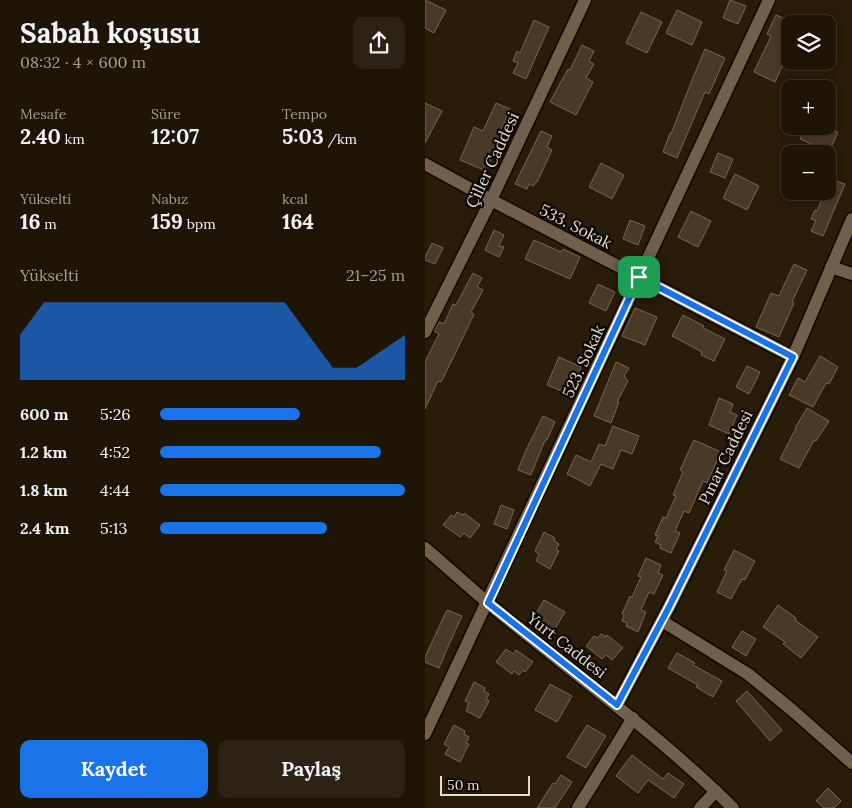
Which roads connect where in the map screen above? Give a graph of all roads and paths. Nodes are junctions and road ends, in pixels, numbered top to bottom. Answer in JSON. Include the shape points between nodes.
{"nodes":[{"id":1,"x":585,"y":0,"type":"edge"},
{"id":2,"x":769,"y":0,"type":"edge"},
{"id":3,"x":425,"y":164,"type":"edge"},
{"id":4,"x":491,"y":200,"type":"junction"},
{"id":5,"x":852,"y":219,"type":"edge"},
{"id":6,"x":831,"y":267,"type":"junction"},
{"id":7,"x":852,"y":274,"type":"edge"},
{"id":8,"x":639,"y":277,"type":"junction"},
{"id":9,"x":425,"y":332,"type":"edge"},
{"id":10,"x":793,"y":357,"type":"junction"},
{"id":11,"x":425,"y":548,"type":"edge"},
{"id":12,"x":488,"y":603,"type":"junction"},
{"id":13,"x":662,"y":621,"type":"junction"},
{"id":14,"x":617,"y":705,"type":"junction"},
{"id":15,"x":633,"y":718,"type":"junction"},
{"id":16,"x":425,"y":734,"type":"edge"},
{"id":17,"x":852,"y":763,"type":"edge"},
{"id":18,"x":717,"y":791,"type":"junction"},
{"id":19,"x":578,"y":808,"type":"edge"},
{"id":20,"x":700,"y":808,"type":"edge"},
{"id":21,"x":733,"y":808,"type":"edge"}],
"edges":[{"from":1,"to":4,"type":"street","name":"Çiller Caddesi"},
{"from":2,"to":8,"type":"street","name":"523. Sokak"},
{"from":3,"to":4,"type":"street","name":"533. Sokak"},
{"from":4,"to":8,"type":"street","name":"533. Sokak"},
{"from":4,"to":9,"type":"street","name":"Çiller Caddesi"},
{"from":5,"to":6,"type":"street","name":"Pınar Caddesi"},
{"from":6,"to":7,"type":"street"},
{"from":6,"to":10,"type":"street","name":"Pınar Caddesi"},
{"from":8,"to":10,"type":"street","name":"533. Sokak"},
{"from":8,"to":12,"type":"street","name":"523. Sokak"},
{"from":10,"to":13,"type":"street","name":"Pınar Caddesi"},
{"from":11,"to":12,"type":"street","name":"Yurt Caddesi"},
{"from":12,"to":14,"type":"street","name":"Yurt Caddesi"},
{"from":12,"to":16,"type":"street","name":"523. Sokak"},
{"from":13,"to":14,"type":"street","name":"Pınar Caddesi"},
{"from":13,"to":17,"type":"street","via":[[748,674]]},
{"from":14,"to":15,"type":"street","name":"Yurt Caddesi"},
{"from":15,"to":18,"type":"street","name":"Yurt Caddesi"},
{"from":15,"to":19,"type":"street"},
{"from":18,"to":20,"type":"street"},
{"from":18,"to":21,"type":"street","name":"Yurt Caddesi"}]}
